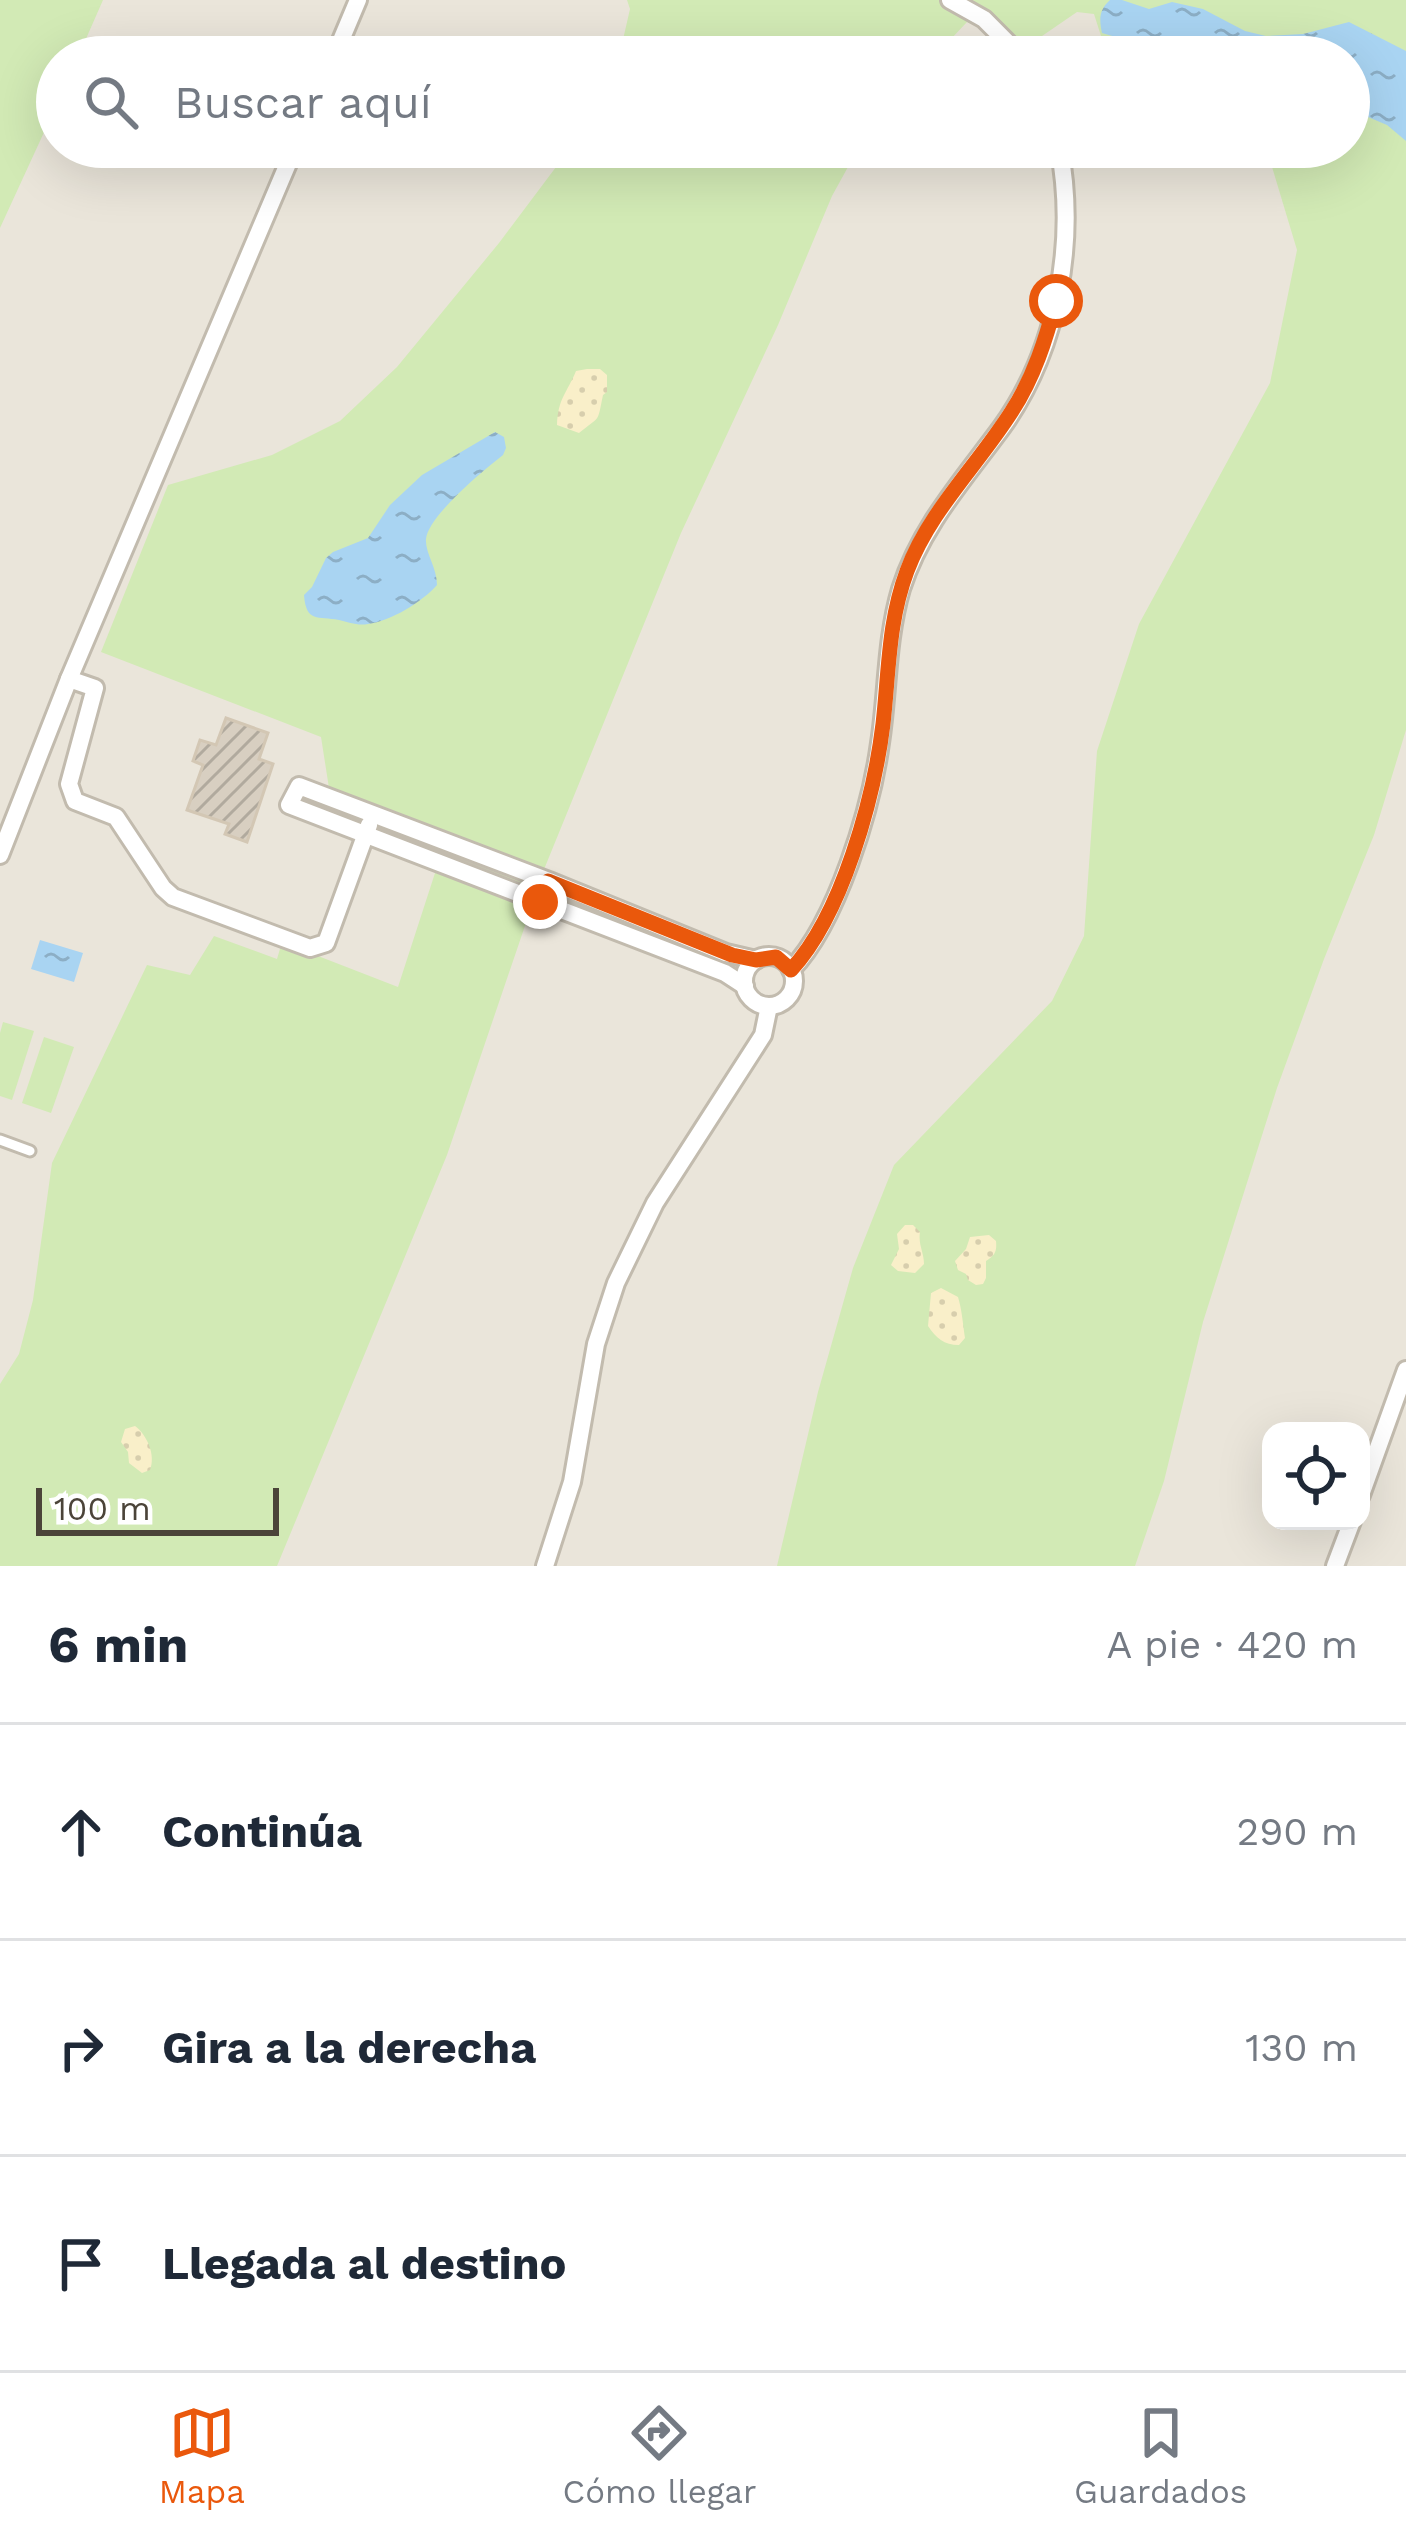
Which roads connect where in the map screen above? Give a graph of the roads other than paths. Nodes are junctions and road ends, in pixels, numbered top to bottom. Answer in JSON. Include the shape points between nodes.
{"nodes":[{"id":1,"x":358,"y":0,"type":"edge"},
{"id":2,"x":950,"y":0,"type":"edge"},
{"id":3,"x":343,"y":36,"type":"edge"},
{"id":4,"x":1001,"y":36,"type":"edge"},
{"id":5,"x":286,"y":168,"type":"edge"},
{"id":6,"x":1062,"y":168,"type":"edge"},
{"id":7,"x":69,"y":680,"type":"junction"},
{"id":8,"x":373,"y":814,"type":"junction"},
{"id":9,"x":366,"y":834,"type":"junction"},
{"id":10,"x":0,"y":855,"type":"edge"},
{"id":11,"x":548,"y":881,"type":"junction"},
{"id":12,"x":540,"y":902,"type":"junction"},
{"id":13,"x":756,"y":960,"type":"junction"},
{"id":14,"x":791,"y":970,"type":"junction"},
{"id":15,"x":745,"y":986,"type":"junction"},
{"id":16,"x":769,"y":1006,"type":"junction"},
{"id":17,"x":0,"y":1140,"type":"edge"},
{"id":18,"x":30,"y":1151,"type":"dead end"},
{"id":19,"x":1406,"y":1370,"type":"edge"},
{"id":20,"x":1370,"y":1470,"type":"edge"},
{"id":21,"x":1349,"y":1530,"type":"edge"},
{"id":22,"x":545,"y":1566,"type":"edge"},
{"id":23,"x":1335,"y":1566,"type":"edge"}],
"edges":[{"from":1,"to":3,"type":"street"},
{"from":2,"to":4,"type":"street"},
{"from":5,"to":7,"type":"street"},
{"from":6,"to":14,"type":"street","via":[[1065,236],[1051,321],[1014,408],[908,569],[890,633],[880,746],[862,820],[827,914]]},
{"from":7,"to":9,"type":"street","via":[[94,688],[69,784],[75,800],[116,818],[173,897],[310,948],[326,943]]},
{"from":7,"to":10,"type":"street"},
{"from":8,"to":9,"type":"street"},
{"from":8,"to":9,"type":"street","via":[[299,787],[290,805]]},
{"from":8,"to":11,"type":"street"},
{"from":9,"to":12,"type":"street"},
{"from":11,"to":12,"type":"street"},
{"from":11,"to":13,"type":"street"},
{"from":12,"to":15,"type":"street"},
{"from":13,"to":14,"type":"street","via":[[776,957]]},
{"from":13,"to":15,"type":"street"},
{"from":14,"to":16,"type":"street","via":[[792,991]]},
{"from":15,"to":16,"type":"street"},
{"from":16,"to":22,"type":"street","via":[[763,1035],[655,1203],[616,1283]]},
{"from":17,"to":18,"type":"lane"},
{"from":19,"to":20,"type":"street"},
{"from":21,"to":23,"type":"street"}]}
